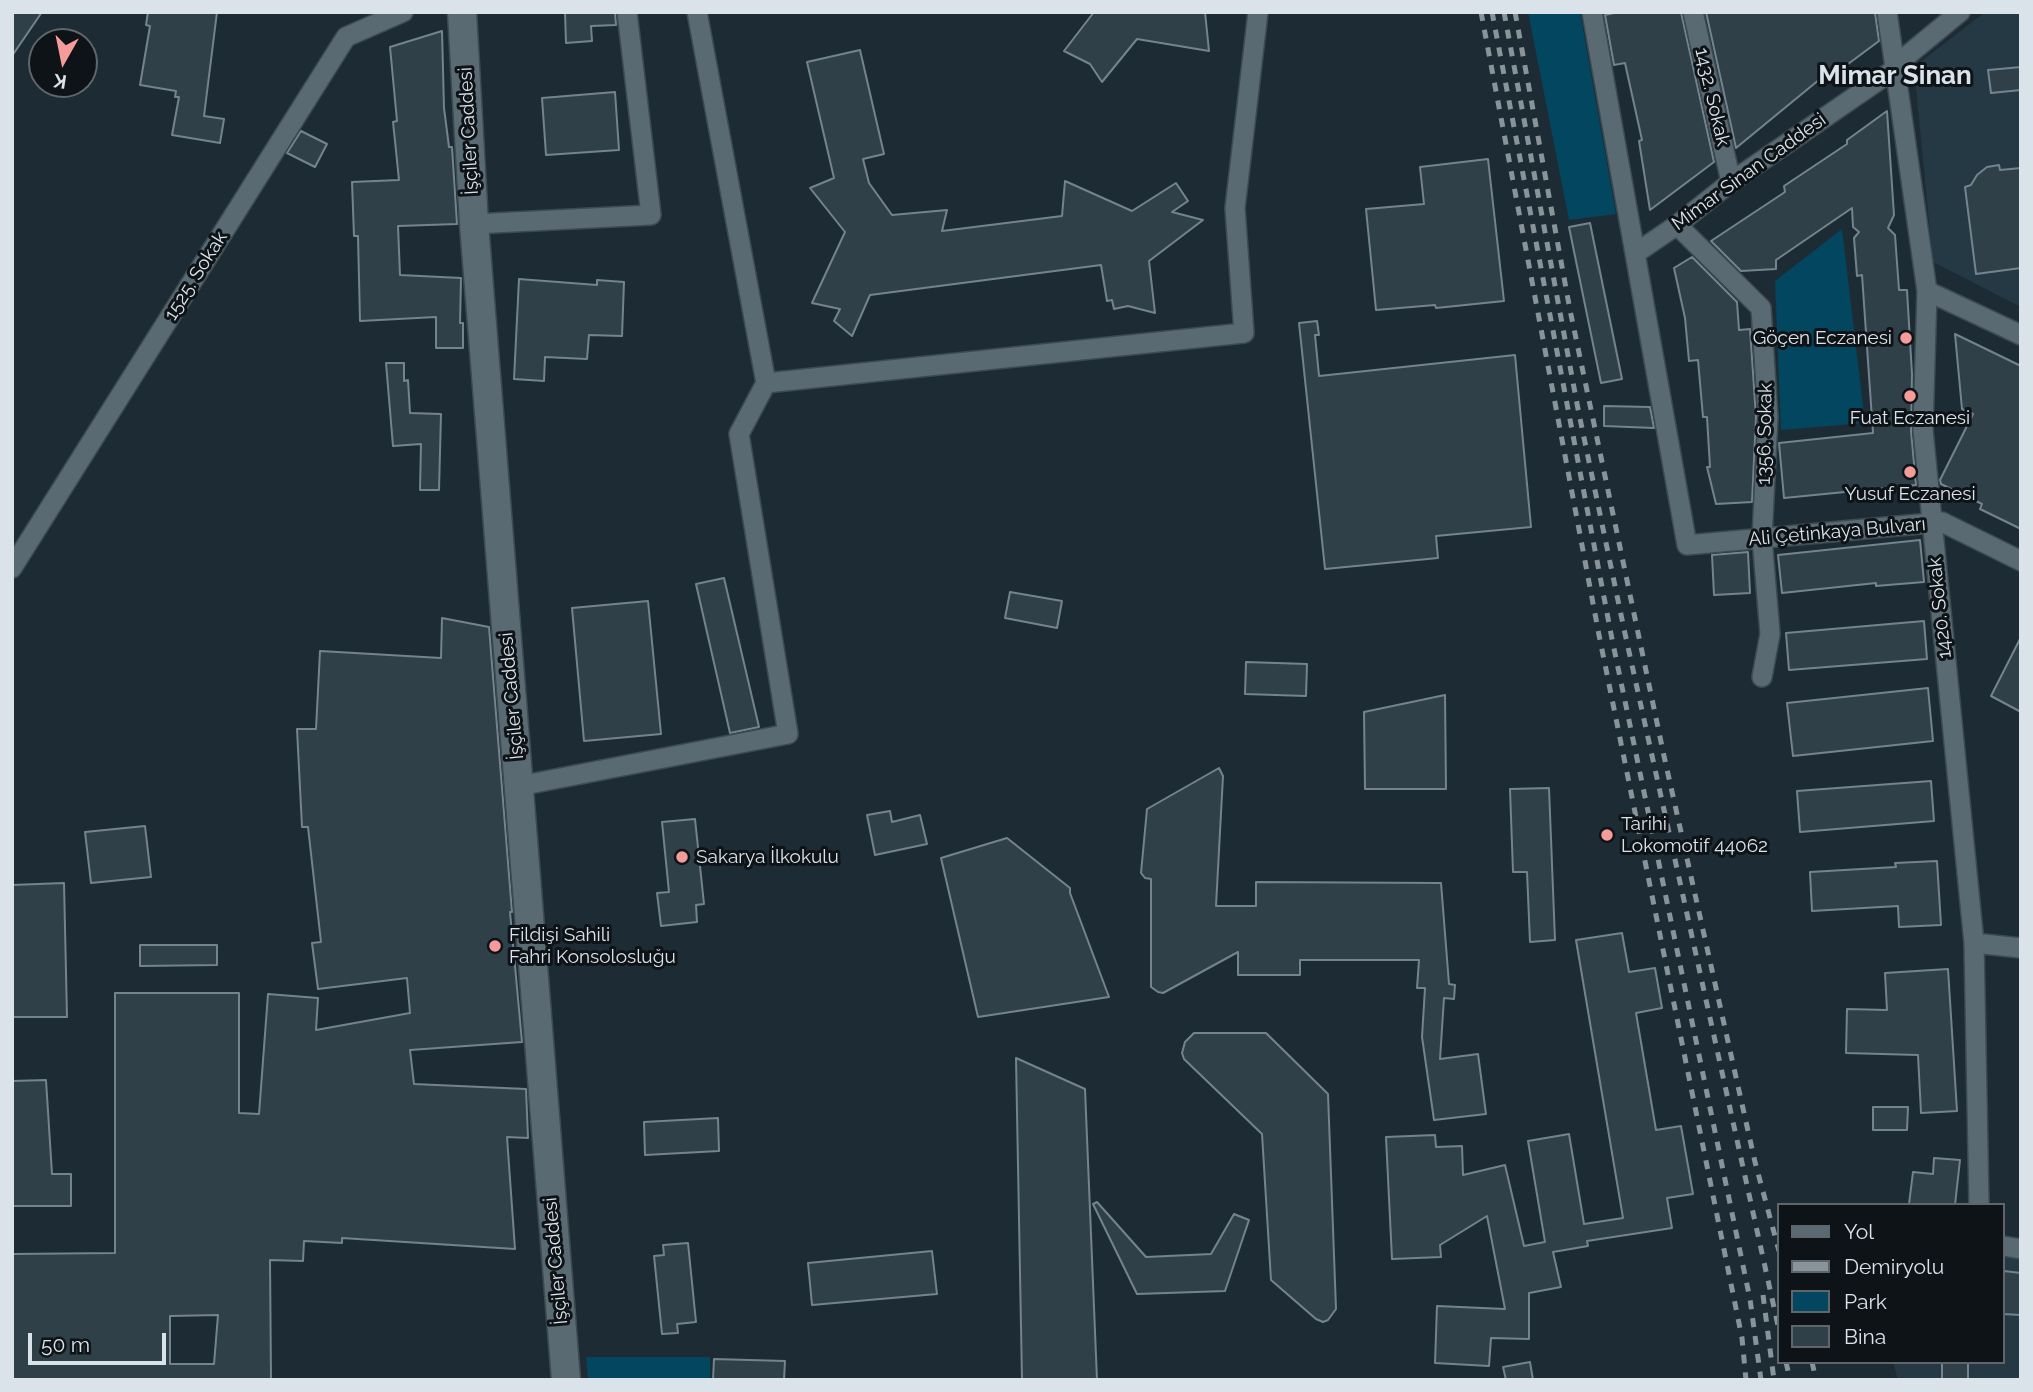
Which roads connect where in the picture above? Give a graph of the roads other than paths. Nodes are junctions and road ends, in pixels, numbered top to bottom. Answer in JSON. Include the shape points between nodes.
{"nodes":[{"id":1,"x":403,"y":12,"type":"edge"},
{"id":2,"x":462,"y":12,"type":"edge"},
{"id":3,"x":627,"y":12,"type":"edge"},
{"id":4,"x":697,"y":12,"type":"edge"},
{"id":5,"x":1258,"y":12,"type":"edge"},
{"id":6,"x":1592,"y":12,"type":"edge"},
{"id":7,"x":1693,"y":12,"type":"edge"},
{"id":8,"x":1887,"y":12,"type":"edge"},
{"id":9,"x":1960,"y":12,"type":"edge"},
{"id":10,"x":1895,"y":69,"type":"junction"},
{"id":11,"x":1731,"y":182,"type":"junction"},
{"id":12,"x":474,"y":224,"type":"junction"},
{"id":13,"x":1677,"y":225,"type":"junction"},
{"id":14,"x":1636,"y":253,"type":"junction"},
{"id":15,"x":1927,"y":291,"type":"junction"},
{"id":16,"x":2021,"y":335,"type":"edge"},
{"id":17,"x":766,"y":383,"type":"junction"},
{"id":18,"x":1931,"y":523,"type":"junction"},
{"id":19,"x":1762,"y":538,"type":"junction"},
{"id":20,"x":2021,"y":561,"type":"edge"},
{"id":21,"x":12,"y":568,"type":"edge"},
{"id":22,"x":1762,"y":677,"type":"dead end"},
{"id":23,"x":519,"y":786,"type":"junction"},
{"id":24,"x":1974,"y":943,"type":"junction"},
{"id":25,"x":2021,"y":948,"type":"edge"},
{"id":26,"x":1979,"y":1203,"type":"edge"},
{"id":27,"x":566,"y":1380,"type":"edge"}],
"edges":[{"from":1,"to":21,"type":"street","name":"1525. Sokak","via":[[346,37]]},
{"from":2,"to":12,"type":"street","name":"İşçiler Caddesi"},
{"from":3,"to":12,"type":"street","via":[[651,215]]},
{"from":4,"to":17,"type":"street"},
{"from":5,"to":17,"type":"street","via":[[1235,208],[1244,333]]},
{"from":6,"to":14,"type":"street"},
{"from":7,"to":11,"type":"street","name":"1432. Sokak"},
{"from":8,"to":10,"type":"street","name":"1420. Sokak"},
{"from":9,"to":10,"type":"street","name":"Mimar Sinan Caddesi"},
{"from":10,"to":11,"type":"street","name":"Mimar Sinan Caddesi"},
{"from":10,"to":15,"type":"street","name":"1420. Sokak"},
{"from":11,"to":13,"type":"street","name":"Mimar Sinan Caddesi"},
{"from":12,"to":23,"type":"street","name":"İşçiler Caddesi"},
{"from":13,"to":14,"type":"street","name":"Mimar Sinan Caddesi"},
{"from":13,"to":19,"type":"street","name":"1356. Sokak","via":[[1761,307],[1768,417]]},
{"from":14,"to":19,"type":"street","name":"Ali Çetinkaya Bulvarı","via":[[1687,545]]},
{"from":15,"to":16,"type":"street"},
{"from":15,"to":18,"type":"street","name":"1420. Sokak","via":[[1923,430]]},
{"from":17,"to":23,"type":"street","via":[[739,434],[788,734]]},
{"from":18,"to":19,"type":"street","name":"Ali Çetinkaya Bulvarı"},
{"from":18,"to":20,"type":"street","name":"Ali Çetinkaya Bulvarı","via":[[1942,522]]},
{"from":18,"to":24,"type":"street","name":"1420. Sokak"},
{"from":19,"to":22,"type":"street","name":"1356. Sokak","via":[[1770,634]]},
{"from":23,"to":27,"type":"street","name":"İşçiler Caddesi"},
{"from":24,"to":25,"type":"street"},
{"from":24,"to":26,"type":"street","name":"1420. Sokak"}]}
